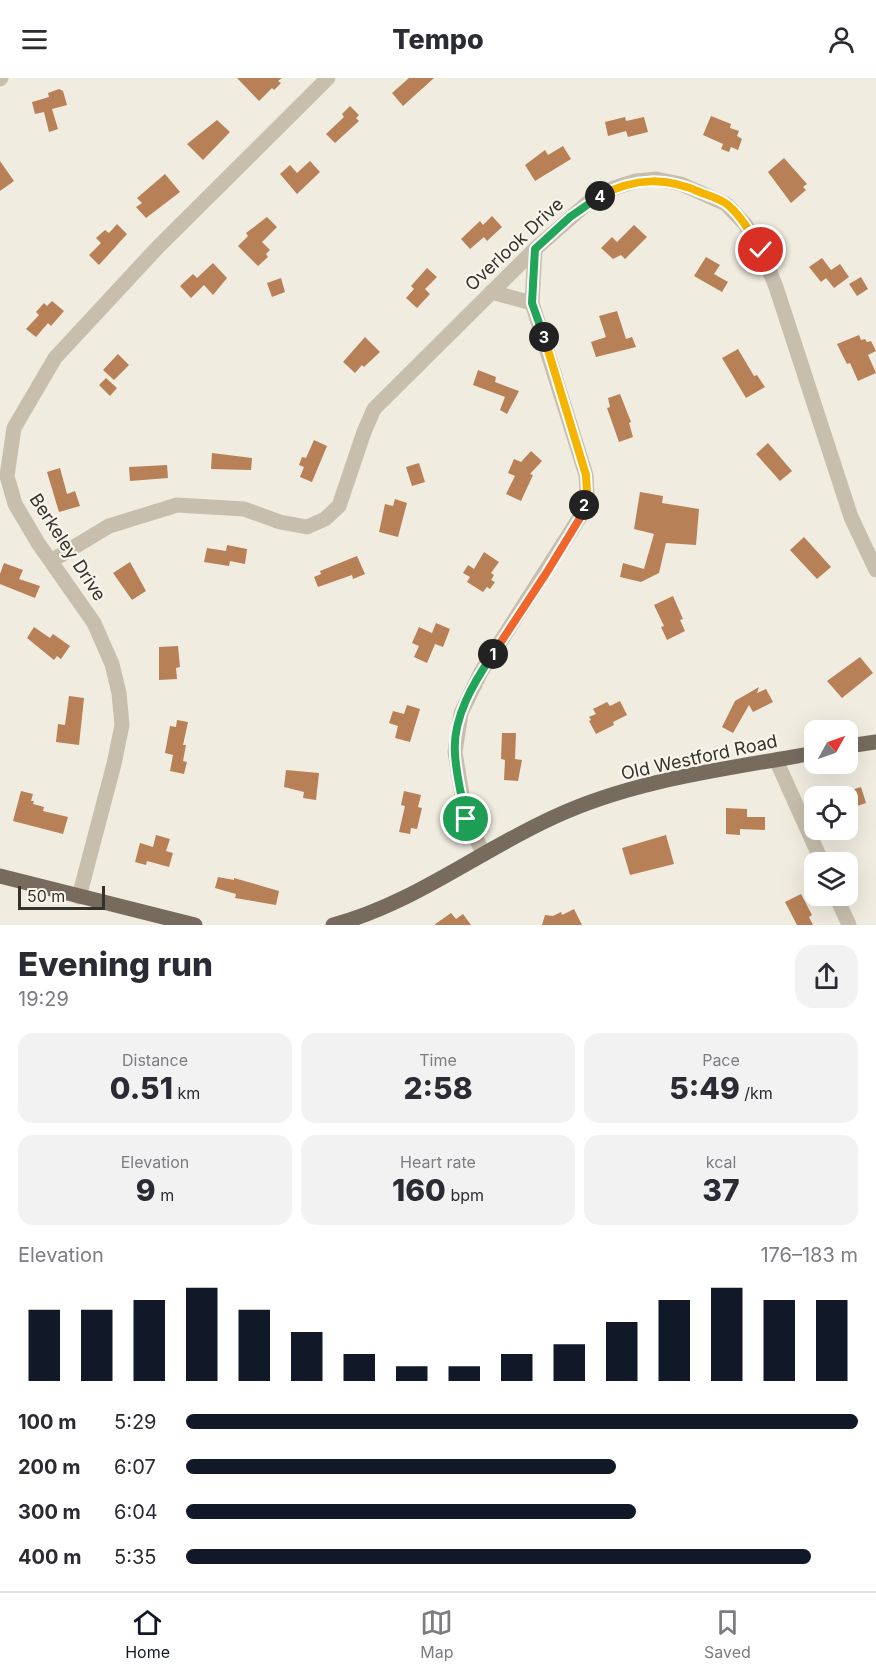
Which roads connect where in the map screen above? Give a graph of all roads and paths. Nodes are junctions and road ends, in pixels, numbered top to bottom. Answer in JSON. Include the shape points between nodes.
{"nodes":[{"id":1,"x":328,"y":78,"type":"edge"},
{"id":2,"x":535,"y":249,"type":"junction"},
{"id":3,"x":491,"y":292,"type":"junction"},
{"id":4,"x":532,"y":303,"type":"junction"},
{"id":5,"x":3,"y":476,"type":"edge"},
{"id":6,"x":51,"y":561,"type":"junction"},
{"id":7,"x":876,"y":570,"type":"edge"},
{"id":8,"x":876,"y":742,"type":"edge"},
{"id":9,"x":858,"y":745,"type":"edge"},
{"id":10,"x":804,"y":755,"type":"edge"},
{"id":11,"x":776,"y":760,"type":"junction"},
{"id":12,"x":817,"y":852,"type":"edge"},
{"id":13,"x":484,"y":854,"type":"junction"},
{"id":14,"x":0,"y":876,"type":"edge"},
{"id":15,"x":79,"y":897,"type":"junction"},
{"id":16,"x":840,"y":906,"type":"edge"},
{"id":17,"x":195,"y":925,"type":"edge"},
{"id":18,"x":333,"y":925,"type":"edge"},
{"id":19,"x":849,"y":925,"type":"edge"}],
"edges":[{"from":1,"to":5,"type":"street","name":"Berkeley Drive","via":[[157,248],[55,358],[14,428]]},
{"from":2,"to":3,"type":"street","name":"Overlook Drive"},
{"from":2,"to":4,"type":"street"},
{"from":2,"to":7,"type":"street","name":"Overlook Drive","via":[[591,200],[636,182],[656,179],[681,184],[726,204],[745,224],[761,250],[851,518]]},
{"from":3,"to":4,"type":"street"},
{"from":3,"to":6,"type":"street","name":"Overlook Drive","via":[[374,409],[339,506],[325,519],[307,527],[244,509],[177,505],[109,526]]},
{"from":4,"to":13,"type":"street","via":[[579,448],[587,494],[580,518],[481,672],[461,713],[455,752],[466,819]]},
{"from":5,"to":6,"type":"street","name":"Berkeley Drive","via":[[15,504]]},
{"from":6,"to":15,"type":"street","name":"Berkeley Drive","via":[[94,623],[112,664],[122,725]]},
{"from":8,"to":9,"type":"main road"},
{"from":10,"to":11,"type":"main road","name":"Old Westford Road"},
{"from":11,"to":12,"type":"street"},
{"from":11,"to":13,"type":"main road","name":"Old Westford Road","via":[[673,779],[611,796],[555,816]]},
{"from":13,"to":18,"type":"main road","name":"Old Westford Road","via":[[393,903]]},
{"from":14,"to":15,"type":"main road"},
{"from":15,"to":17,"type":"main road"},
{"from":16,"to":19,"type":"street"}]}
